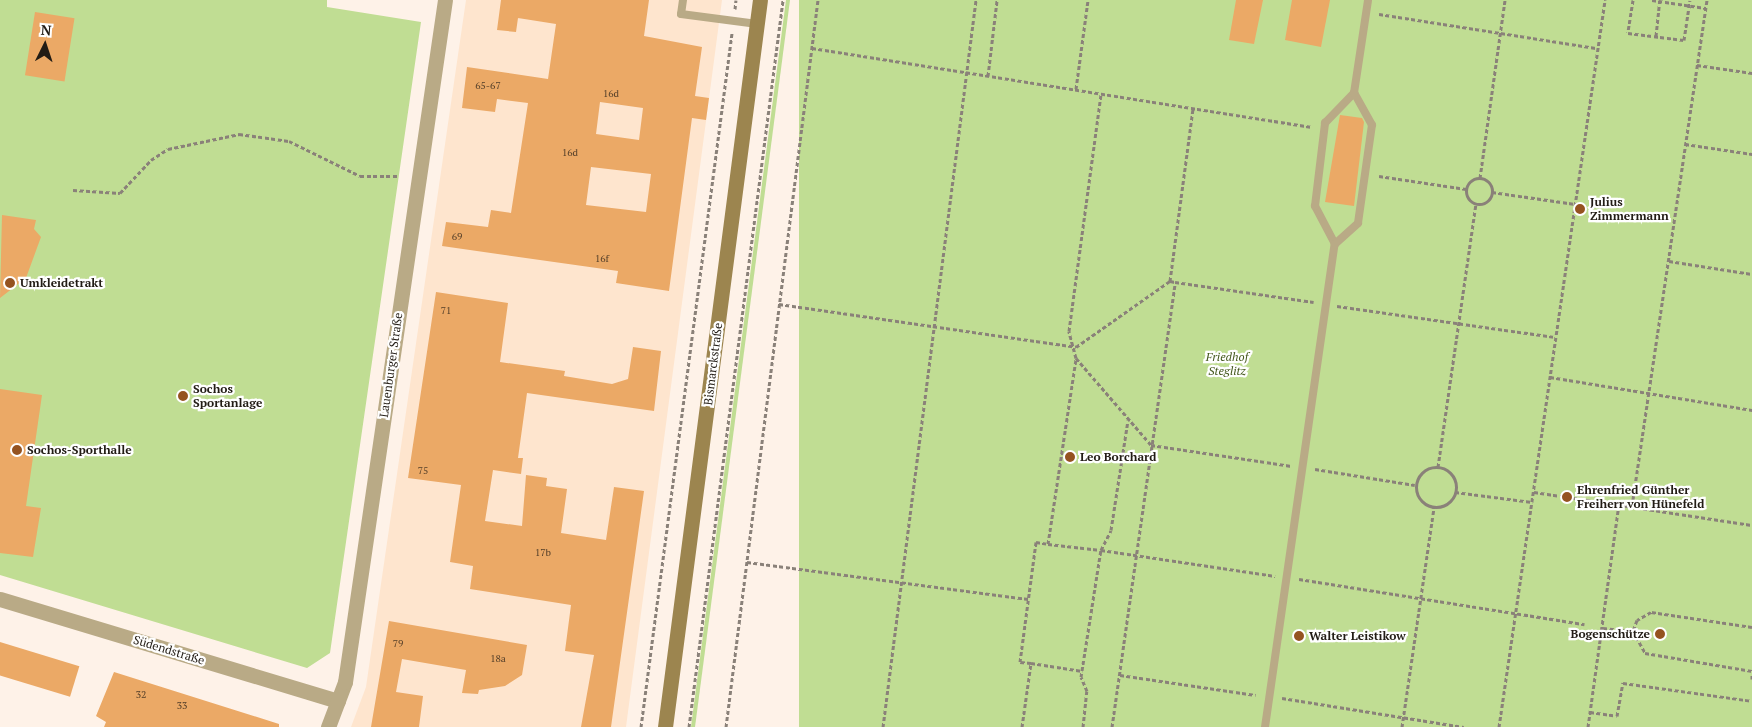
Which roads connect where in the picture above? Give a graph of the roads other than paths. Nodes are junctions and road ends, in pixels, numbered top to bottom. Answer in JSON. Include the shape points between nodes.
{"nodes":[{"id":1,"x":445,"y":0,"type":"edge"},
{"id":2,"x":683,"y":0,"type":"edge"},
{"id":3,"x":760,"y":0,"type":"edge"},
{"id":4,"x":1368,"y":0,"type":"edge"},
{"id":5,"x":757,"y":24,"type":"junction"},
{"id":6,"x":1354,"y":93,"type":"junction"},
{"id":7,"x":1335,"y":244,"type":"junction"},
{"id":8,"x":0,"y":599,"type":"edge"},
{"id":9,"x":338,"y":701,"type":"junction"},
{"id":10,"x":328,"y":727,"type":"edge"},
{"id":11,"x":665,"y":727,"type":"edge"},
{"id":12,"x":1265,"y":727,"type":"edge"}],
"edges":[{"from":1,"to":9,"type":"street","name":"Lauenburger Straße","via":[[345,682]]},
{"from":2,"to":5,"type":"lane","via":[[681,14]]},
{"from":3,"to":5,"type":"street","name":"Bismarckstraße"},
{"from":4,"to":6,"type":"lane"},
{"from":5,"to":11,"type":"street","name":"Bismarckstraße"},
{"from":6,"to":7,"type":"lane","via":[[1325,129],[1315,206]]},
{"from":6,"to":7,"type":"lane","via":[[1372,125],[1358,223]]},
{"from":7,"to":12,"type":"lane"},
{"from":8,"to":9,"type":"street","name":"Südendstraße"},
{"from":9,"to":10,"type":"street","name":"Lauenburger Straße"}]}
